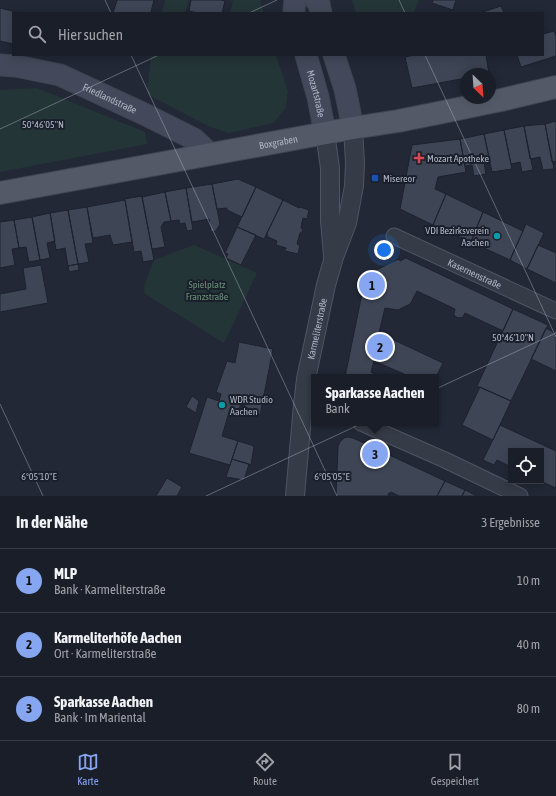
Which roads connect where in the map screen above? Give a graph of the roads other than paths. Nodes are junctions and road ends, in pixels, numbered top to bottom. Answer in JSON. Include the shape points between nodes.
{"nodes":[{"id":1,"x":295,"y":0,"type":"edge"},
{"id":2,"x":316,"y":0,"type":"edge"},
{"id":3,"x":294,"y":12,"type":"edge"},
{"id":4,"x":321,"y":12,"type":"edge"},
{"id":5,"x":306,"y":56,"type":"edge"},
{"id":6,"x":334,"y":56,"type":"edge"},
{"id":7,"x":0,"y":65,"type":"edge"},
{"id":8,"x":556,"y":87,"type":"edge"},
{"id":9,"x":353,"y":128,"type":"junction"},
{"id":10,"x":325,"y":133,"type":"junction"},
{"id":11,"x":210,"y":154,"type":"junction"},
{"id":12,"x":0,"y":193,"type":"edge"},
{"id":13,"x":394,"y":236,"type":"dead end"},
{"id":14,"x":334,"y":258,"type":"junction"},
{"id":15,"x":556,"y":311,"type":"edge"},
{"id":16,"x":309,"y":406,"type":"edge"},
{"id":17,"x":368,"y":426,"type":"edge"},
{"id":18,"x":296,"y":496,"type":"edge"},
{"id":19,"x":520,"y":496,"type":"edge"}],
"edges":[{"from":1,"to":3,"type":"main road"},
{"from":2,"to":4,"type":"main road"},
{"from":5,"to":10,"type":"main road","name":"Mozartstraße"},
{"from":6,"to":9,"type":"main road","via":[[345,89]]},
{"from":7,"to":11,"type":"main road","name":"Friedlandstraße","via":[[60,75],[194,139]]},
{"from":8,"to":9,"type":"main road","name":"Boxgraben","via":[[443,112]]},
{"from":9,"to":10,"type":"main road","name":"Boxgraben"},
{"from":9,"to":14,"type":"street","name":"Karmeliterstraße","via":[[354,186],[348,223]]},
{"from":10,"to":11,"type":"main road","name":"Boxgraben"},
{"from":10,"to":14,"type":"street","name":"Karmeliterstraße","via":[[330,168],[330,221]]},
{"from":11,"to":12,"type":"main road","name":"Boxgraben"},
{"from":13,"to":15,"type":"street","name":"Kasernenstraße"},
{"from":14,"to":16,"type":"street","name":"Karmeliterstraße","via":[[306,379]]},
{"from":16,"to":18,"type":"street","name":"Karmeliterstraße"},
{"from":17,"to":19,"type":"street"}]}
